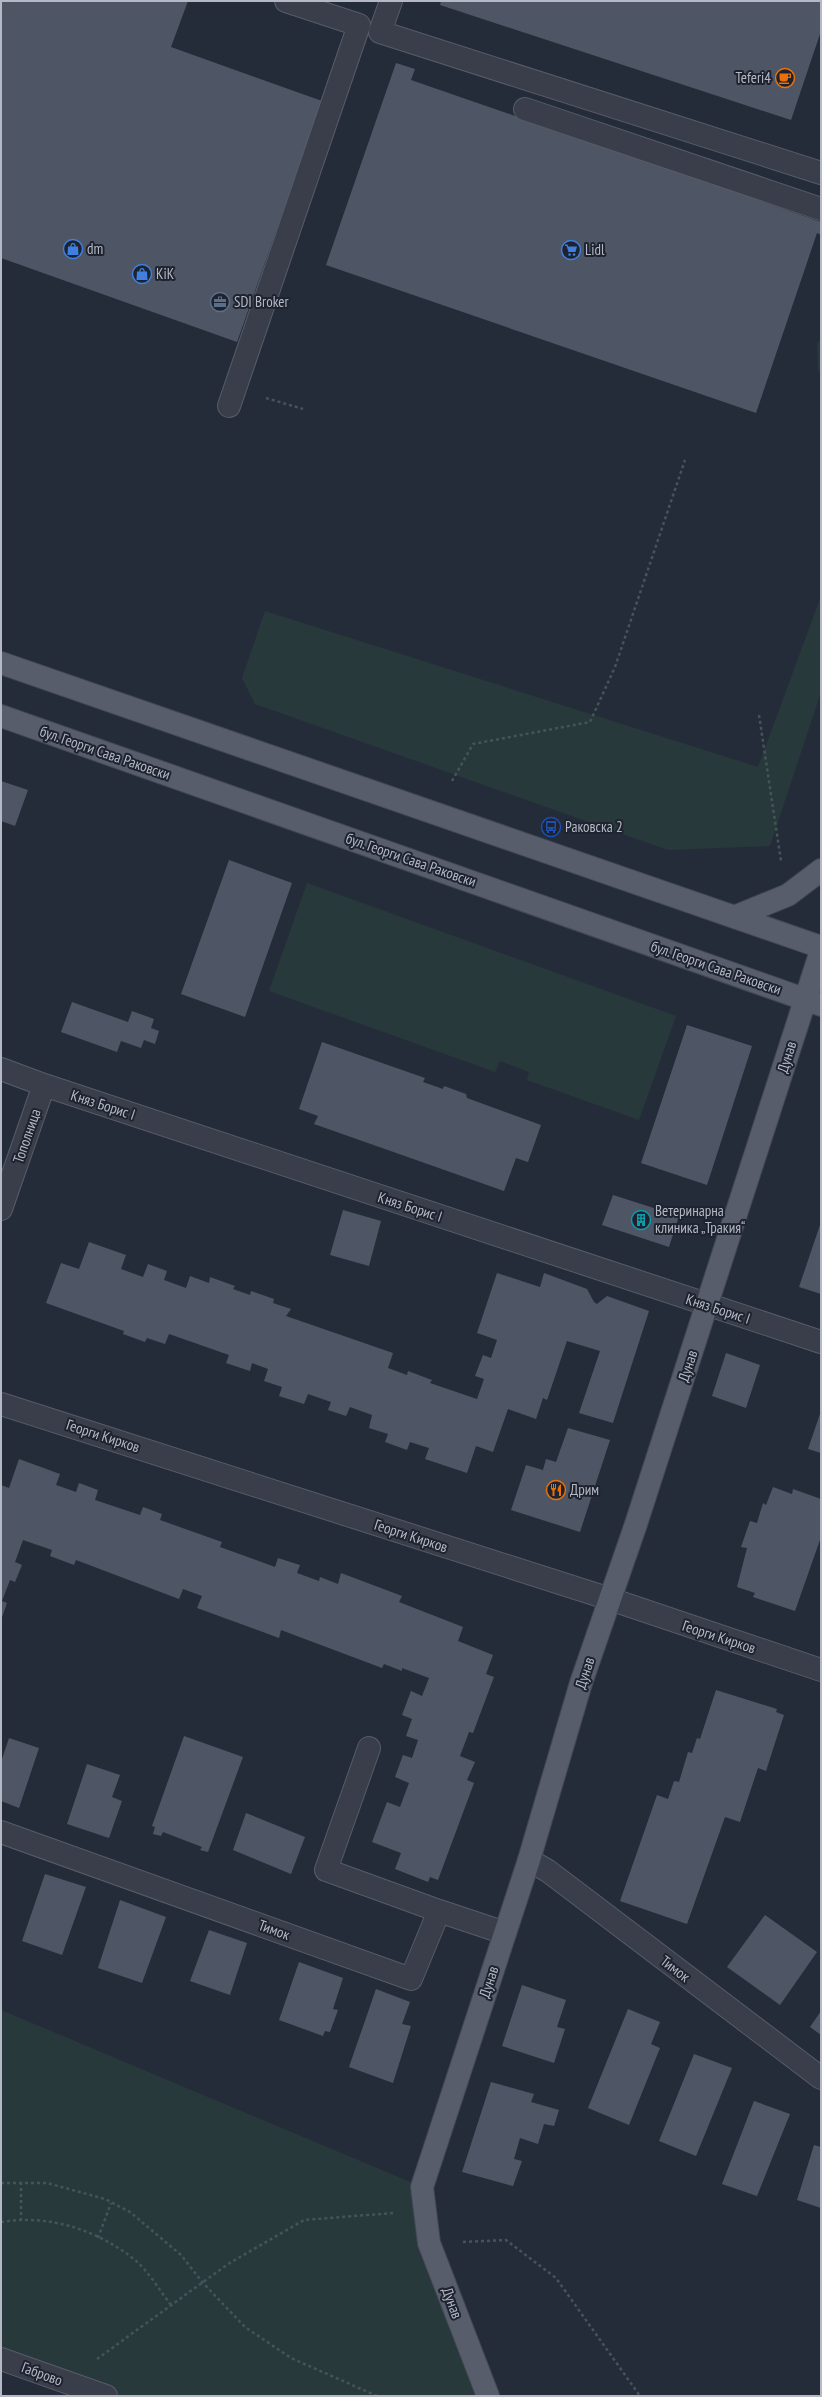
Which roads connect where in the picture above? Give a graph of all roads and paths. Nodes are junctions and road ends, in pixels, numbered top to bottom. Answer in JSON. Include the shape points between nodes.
{"nodes":[{"id":1,"x":286,"y":1,"type":"edge"},
{"id":2,"x":392,"y":1,"type":"edge"},
{"id":3,"x":359,"y":25,"type":"junction"},
{"id":4,"x":380,"y":32,"type":"junction"},
{"id":5,"x":525,"y":109,"type":"dead end"},
{"id":6,"x":821,"y":173,"type":"edge"},
{"id":7,"x":821,"y":209,"type":"edge"},
{"id":8,"x":232,"y":398,"type":"joint"},
{"id":9,"x":303,"y":409,"type":"dead end"},
{"id":10,"x":685,"y":460,"type":"dead end"},
{"id":11,"x":1,"y":663,"type":"edge"},
{"id":12,"x":759,"y":715,"type":"dead end"},
{"id":13,"x":1,"y":716,"type":"edge"},
{"id":14,"x":452,"y":781,"type":"dead end"},
{"id":15,"x":782,"y":865,"type":"dead end"},
{"id":16,"x":821,"y":870,"type":"edge"},
{"id":17,"x":734,"y":917,"type":"junction"},
{"id":18,"x":821,"y":947,"type":"edge"},
{"id":19,"x":821,"y":950,"type":"edge"},
{"id":20,"x":813,"y":1002,"type":"edge"},
{"id":21,"x":1,"y":1069,"type":"edge"},
{"id":22,"x":44,"y":1085,"type":"junction"},
{"id":23,"x":1,"y":1209,"type":"edge"},
{"id":24,"x":707,"y":1306,"type":"junction"},
{"id":25,"x":821,"y":1342,"type":"edge"},
{"id":26,"x":1,"y":1404,"type":"edge"},
{"id":27,"x":610,"y":1599,"type":"junction"},
{"id":28,"x":821,"y":1670,"type":"edge"},
{"id":29,"x":369,"y":1748,"type":"dead end"},
{"id":30,"x":1,"y":1832,"type":"edge"},
{"id":31,"x":529,"y":1860,"type":"junction"},
{"id":32,"x":439,"y":1911,"type":"junction"},
{"id":33,"x":505,"y":1933,"type":"junction"},
{"id":34,"x":821,"y":2078,"type":"edge"},
{"id":35,"x":21,"y":2182,"type":"junction"},
{"id":36,"x":1,"y":2183,"type":"edge"},
{"id":37,"x":111,"y":2203,"type":"junction"},
{"id":38,"x":372,"y":2216,"type":"dead end"},
{"id":39,"x":21,"y":2220,"type":"junction"},
{"id":40,"x":1,"y":2222,"type":"edge"},
{"id":41,"x":98,"y":2238,"type":"junction"},
{"id":42,"x":462,"y":2242,"type":"dead end"},
{"id":43,"x":202,"y":2282,"type":"junction"},
{"id":44,"x":171,"y":2305,"type":"junction"},
{"id":45,"x":1,"y":2359,"type":"edge"},
{"id":46,"x":66,"y":2382,"type":"junction"},
{"id":47,"x":106,"y":2396,"type":"edge"},
{"id":48,"x":376,"y":2396,"type":"edge"},
{"id":49,"x":488,"y":2396,"type":"edge"},
{"id":50,"x":640,"y":2396,"type":"edge"}],
"edges":[{"from":1,"to":3,"type":"street"},
{"from":2,"to":4,"type":"street"},
{"from":3,"to":4,"type":"street"},
{"from":3,"to":8,"type":"street"},
{"from":4,"to":6,"type":"street"},
{"from":5,"to":7,"type":"street"},
{"from":8,"to":9,"type":"path"},
{"from":10,"to":14,"type":"path","via":[[616,668],[590,722],[473,744]]},
{"from":11,"to":17,"type":"main road"},
{"from":12,"to":15,"type":"path"},
{"from":13,"to":20,"type":"main road","name":"бул. Георги Сава Раковски"},
{"from":16,"to":17,"type":"main road","via":[[788,895]]},
{"from":17,"to":18,"type":"main road"},
{"from":19,"to":20,"type":"main road","name":"Дунав"},
{"from":20,"to":24,"type":"main road","name":"Дунав"},
{"from":21,"to":22,"type":"street","name":"Княз Борис I"},
{"from":22,"to":23,"type":"street","name":"Тополница"},
{"from":22,"to":24,"type":"street","name":"Княз Борис I"},
{"from":24,"to":25,"type":"street","name":"Княз Борис I"},
{"from":24,"to":27,"type":"main road","name":"Дунав"},
{"from":26,"to":27,"type":"street","name":"Георги Кирков"},
{"from":27,"to":28,"type":"street","name":"Георги Кирков"},
{"from":27,"to":31,"type":"main road","name":"Дунав","via":[[581,1683]]},
{"from":29,"to":32,"type":"street","via":[[326,1870]]},
{"from":30,"to":32,"type":"street","name":"Тимок","via":[[411,1979]]},
{"from":31,"to":33,"type":"main road","name":"Дунав"},
{"from":31,"to":34,"type":"street","name":"Тимок","via":[[548,1871]]},
{"from":32,"to":33,"type":"street"},
{"from":33,"to":49,"type":"main road","name":"Дунав","via":[[422,2187],[429,2243]]},
{"from":35,"to":36,"type":"path"},
{"from":35,"to":37,"type":"path","via":[[47,2183]]},
{"from":35,"to":39,"type":"path"},
{"from":37,"to":41,"type":"path"},
{"from":37,"to":43,"type":"path","via":[[130,2212],[155,2231],[182,2255]]},
{"from":38,"to":43,"type":"path","via":[[304,2220]]},
{"from":39,"to":40,"type":"path"},
{"from":39,"to":41,"type":"path","via":[[65,2224]]},
{"from":41,"to":44,"type":"path","via":[[136,2261]]},
{"from":42,"to":50,"type":"path","via":[[506,2240],[556,2278]]},
{"from":43,"to":44,"type":"path"},
{"from":43,"to":48,"type":"path","via":[[245,2327],[290,2358]]},
{"from":44,"to":46,"type":"path"},
{"from":45,"to":46,"type":"street","name":"Габрово"},
{"from":46,"to":47,"type":"street","name":"Габрово"}]}
